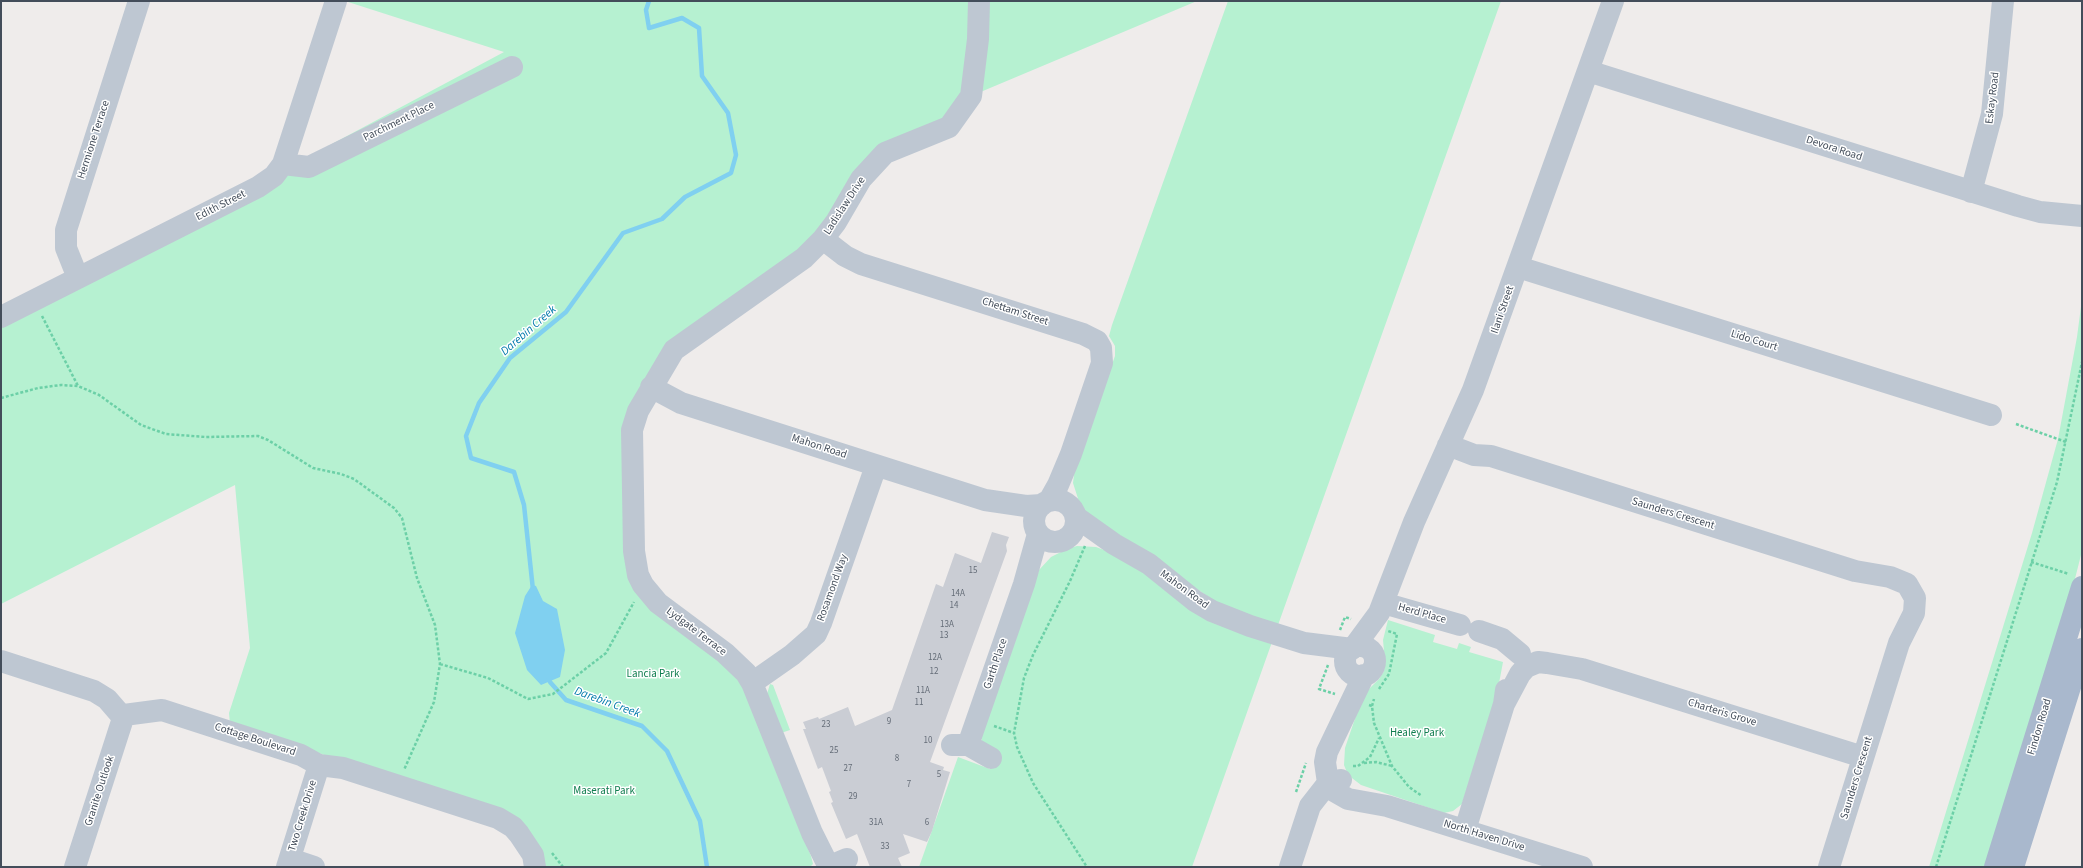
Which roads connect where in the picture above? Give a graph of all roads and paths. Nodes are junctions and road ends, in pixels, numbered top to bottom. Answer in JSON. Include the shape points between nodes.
{"nodes":[{"id":1,"x":139,"y":1,"type":"edge"},
{"id":2,"x":336,"y":1,"type":"edge"},
{"id":3,"x":979,"y":1,"type":"edge"},
{"id":4,"x":1613,"y":1,"type":"edge"},
{"id":5,"x":2002,"y":1,"type":"edge"},
{"id":6,"x":512,"y":67,"type":"dead end"},
{"id":7,"x":1588,"y":71,"type":"junction"},
{"id":8,"x":283,"y":164,"type":"junction"},
{"id":9,"x":1971,"y":192,"type":"junction"},
{"id":10,"x":2082,"y":216,"type":"edge"},
{"id":11,"x":823,"y":240,"type":"junction"},
{"id":12,"x":1518,"y":267,"type":"junction"},
{"id":13,"x":78,"y":278,"type":"junction"},
{"id":14,"x":34,"y":300,"type":"junction"},
{"id":15,"x":1,"y":317,"type":"edge"},
{"id":16,"x":2082,"y":362,"type":"edge"},
{"id":17,"x":78,"y":386,"type":"junction"},
{"id":18,"x":651,"y":387,"type":"junction"},
{"id":19,"x":1,"y":398,"type":"edge"},
{"id":20,"x":1991,"y":415,"type":"dead end"},
{"id":21,"x":2016,"y":424,"type":"dead end"},
{"id":22,"x":1451,"y":440,"type":"junction"},
{"id":23,"x":2066,"y":442,"type":"junction"},
{"id":24,"x":1071,"y":454,"type":"junction"},
{"id":25,"x":876,"y":466,"type":"junction"},
{"id":26,"x":990,"y":501,"type":"junction"},
{"id":27,"x":1045,"y":503,"type":"junction"},
{"id":28,"x":1073,"y":511,"type":"junction"},
{"id":29,"x":1056,"y":537,"type":"junction"},
{"id":30,"x":1114,"y":544,"type":"junction"},
{"id":31,"x":2031,"y":562,"type":"junction"},
{"id":32,"x":2078,"y":581,"type":"edge"},
{"id":33,"x":647,"y":593,"type":"junction"},
{"id":34,"x":1377,"y":617,"type":"junction"},
{"id":35,"x":2077,"y":642,"type":"edge"},
{"id":36,"x":1520,"y":654,"type":"junction"},
{"id":37,"x":1,"y":661,"type":"edge"},
{"id":38,"x":1353,"y":662,"type":"junction"},
{"id":39,"x":440,"y":664,"type":"junction"},
{"id":40,"x":1582,"y":669,"type":"junction"},
{"id":41,"x":752,"y":683,"type":"junction"},
{"id":42,"x":1376,"y":695,"type":"dead end"},
{"id":43,"x":1348,"y":699,"type":"junction"},
{"id":44,"x":1504,"y":704,"type":"junction"},
{"id":45,"x":1372,"y":706,"type":"junction"},
{"id":46,"x":124,"y":715,"type":"junction"},
{"id":47,"x":1379,"y":738,"type":"junction"},
{"id":48,"x":1863,"y":757,"type":"junction"},
{"id":49,"x":991,"y":758,"type":"dead end"},
{"id":50,"x":1364,"y":763,"type":"junction"},
{"id":51,"x":319,"y":765,"type":"junction"},
{"id":52,"x":1392,"y":766,"type":"junction"},
{"id":53,"x":403,"y":773,"type":"dead end"},
{"id":54,"x":1335,"y":780,"type":"junction"},
{"id":55,"x":1426,"y":798,"type":"dead end"},
{"id":56,"x":1465,"y":830,"type":"junction"},
{"id":57,"x":548,"y":847,"type":"dead end"},
{"id":58,"x":288,"y":863,"type":"edge"},
{"id":59,"x":835,"y":864,"type":"edge"},
{"id":60,"x":76,"y":867,"type":"edge"},
{"id":61,"x":314,"y":867,"type":"edge"},
{"id":62,"x":535,"y":867,"type":"edge"},
{"id":63,"x":562,"y":867,"type":"edge"},
{"id":64,"x":1087,"y":867,"type":"edge"},
{"id":65,"x":1290,"y":867,"type":"edge"},
{"id":66,"x":1582,"y":867,"type":"edge"},
{"id":67,"x":1829,"y":867,"type":"edge"},
{"id":68,"x":1936,"y":867,"type":"edge"},
{"id":69,"x":1995,"y":867,"type":"edge"},
{"id":70,"x":2012,"y":867,"type":"edge"}],
"edges":[{"from":1,"to":13,"type":"street","name":"Hermione Terrace","via":[[66,230],[66,248]]},
{"from":2,"to":8,"type":"street","name":"Edith Street"},
{"from":3,"to":11,"type":"street","name":"Ladislaw Drive","via":[[978,39],[971,96],[949,127],[885,153],[861,180]]},
{"from":4,"to":7,"type":"street","name":"Ilani Street"},
{"from":5,"to":9,"type":"street","name":"Eskay Road","via":[[1992,114]]},
{"from":6,"to":8,"type":"street","name":"Parchment Place","via":[[309,166]]},
{"from":7,"to":9,"type":"street","name":"Devora Road"},
{"from":7,"to":12,"type":"street","name":"Ilani Street"},
{"from":8,"to":13,"type":"street","name":"Edith Street","via":[[268,182]]},
{"from":9,"to":10,"type":"street","name":"Devora Road","via":[[2040,212]]},
{"from":11,"to":18,"type":"street","name":"Ladislaw Drive","via":[[804,258],[683,342],[668,358]]},
{"from":11,"to":24,"type":"street","name":"Chettam Street","via":[[861,264],[1083,334],[1097,341],[1101,348],[1102,363]]},
{"from":12,"to":20,"type":"street","name":"Lido Court"},
{"from":12,"to":22,"type":"street","name":"Ilani Street","via":[[1491,343]]},
{"from":13,"to":14,"type":"street","name":"Edith Street"},
{"from":14,"to":15,"type":"street","name":"Edith Street"},
{"from":14,"to":17,"type":"path"},
{"from":16,"to":23,"type":"path"},
{"from":17,"to":19,"type":"path","via":[[38,388]]},
{"from":17,"to":39,"type":"path","via":[[100,394],[130,418],[152,430],[180,436],[258,436],[313,468],[341,474],[366,486],[394,508],[402,518],[417,578],[435,625]]},
{"from":18,"to":25,"type":"street","name":"Mahon Road","via":[[681,402]]},
{"from":18,"to":33,"type":"street","name":"Lydgate Terrace","via":[[634,420],[632,440],[634,551],[638,575]]},
{"from":21,"to":23,"type":"path"},
{"from":22,"to":34,"type":"street","name":"Ilani Street","via":[[1403,549]]},
{"from":22,"to":48,"type":"street","name":"Saunders Crescent","via":[[1491,456],[1855,571],[1900,579],[1907,584],[1915,598],[1914,613],[1899,643]]},
{"from":23,"to":31,"type":"path","via":[[2057,482]]},
{"from":24,"to":27,"type":"street","name":"Chettam Street","via":[[1058,485]]},
{"from":24,"to":28,"type":"street","name":"Chettam Street","via":[[1069,478]]},
{"from":25,"to":26,"type":"street","name":"Mahon Road"},
{"from":25,"to":41,"type":"street","name":"Rosamond Way","via":[[818,631],[792,655]]},
{"from":26,"to":27,"type":"street","name":"Mahon Road","via":[[1026,506]]},
{"from":26,"to":29,"type":"street","name":"Mahon Road"},
{"from":27,"to":28,"type":"street","via":[[1060,500]]},
{"from":27,"to":29,"type":"street","via":[[1035,514]]},
{"from":28,"to":29,"type":"street","via":[[1075,530]]},
{"from":28,"to":30,"type":"street","name":"Mahon Road"},
{"from":29,"to":30,"type":"street","name":"Mahon Road"},
{"from":29,"to":49,"type":"street","name":"Garth Place","via":[[1024,584],[960,745]]},
{"from":29,"to":64,"type":"path","via":[[1070,581],[1033,654],[1024,678],[1014,732],[1017,748],[1033,783]]},
{"from":30,"to":38,"type":"street","name":"Mahon Road","via":[[1149,564],[1195,601],[1212,611]]},
{"from":31,"to":32,"type":"path"},
{"from":31,"to":68,"type":"path"},
{"from":32,"to":35,"type":"main road","name":"Findon Road"},
{"from":33,"to":39,"type":"path","via":[[632,603],[606,653],[553,694],[528,699],[488,678]]},
{"from":33,"to":41,"type":"street","name":"Lydgate Terrace","via":[[737,663]]},
{"from":34,"to":36,"type":"street","name":"Herd Place","via":[[1470,628],[1502,639]]},
{"from":34,"to":38,"type":"street","name":"Ilani Street"},
{"from":34,"to":38,"type":"path","via":[[1345,617]]},
{"from":34,"to":38,"type":"path","via":[[1397,634],[1389,674]]},
{"from":35,"to":69,"type":"main road","name":"Findon Road"},
{"from":35,"to":70,"type":"main road","name":"Findon Road"},
{"from":36,"to":40,"type":"street","name":"Charteris Grove","via":[[1542,651]]},
{"from":36,"to":44,"type":"street","name":"Charteris Grove","via":[[1511,664]]},
{"from":37,"to":46,"type":"street","via":[[94,691]]},
{"from":38,"to":43,"type":"street","name":"Ilani Street"},
{"from":38,"to":43,"type":"path","via":[[1319,689]]},
{"from":39,"to":53,"type":"path","via":[[434,702]]},
{"from":40,"to":44,"type":"street","name":"Charteris Grove","via":[[1538,662],[1531,664],[1520,674]]},
{"from":40,"to":48,"type":"street","name":"Charteris Grove"},
{"from":41,"to":59,"type":"street","name":"Lydgate Terrace","via":[[812,833]]},
{"from":42,"to":45,"type":"path"},
{"from":43,"to":45,"type":"path"},
{"from":43,"to":54,"type":"street","name":"Ilani Street","via":[[1337,730]]},
{"from":44,"to":56,"type":"street","name":"Charteris Grove"},
{"from":45,"to":47,"type":"path"},
{"from":46,"to":51,"type":"street","name":"Cottage Boulevard","via":[[162,710],[301,755]]},
{"from":46,"to":60,"type":"street","name":"Granite Outlook"},
{"from":47,"to":50,"type":"path","via":[[1374,752]]},
{"from":47,"to":52,"type":"path"},
{"from":48,"to":67,"type":"street","name":"Saunders Crescent"},
{"from":50,"to":52,"type":"path","via":[[1376,762]]},
{"from":50,"to":54,"type":"path"},
{"from":51,"to":58,"type":"street","name":"Two Creek Drive"},
{"from":51,"to":62,"type":"street","name":"Cottage Boulevard","via":[[344,768],[498,818],[519,834],[533,855]]},
{"from":52,"to":55,"type":"path","via":[[1409,787]]},
{"from":54,"to":56,"type":"street","name":"North Haven Drive","via":[[1387,806]]},
{"from":54,"to":65,"type":"street","via":[[1303,827]]},
{"from":56,"to":66,"type":"street","name":"North Haven Drive"},
{"from":57,"to":63,"type":"path"},
{"from":58,"to":61,"type":"street"}]}
